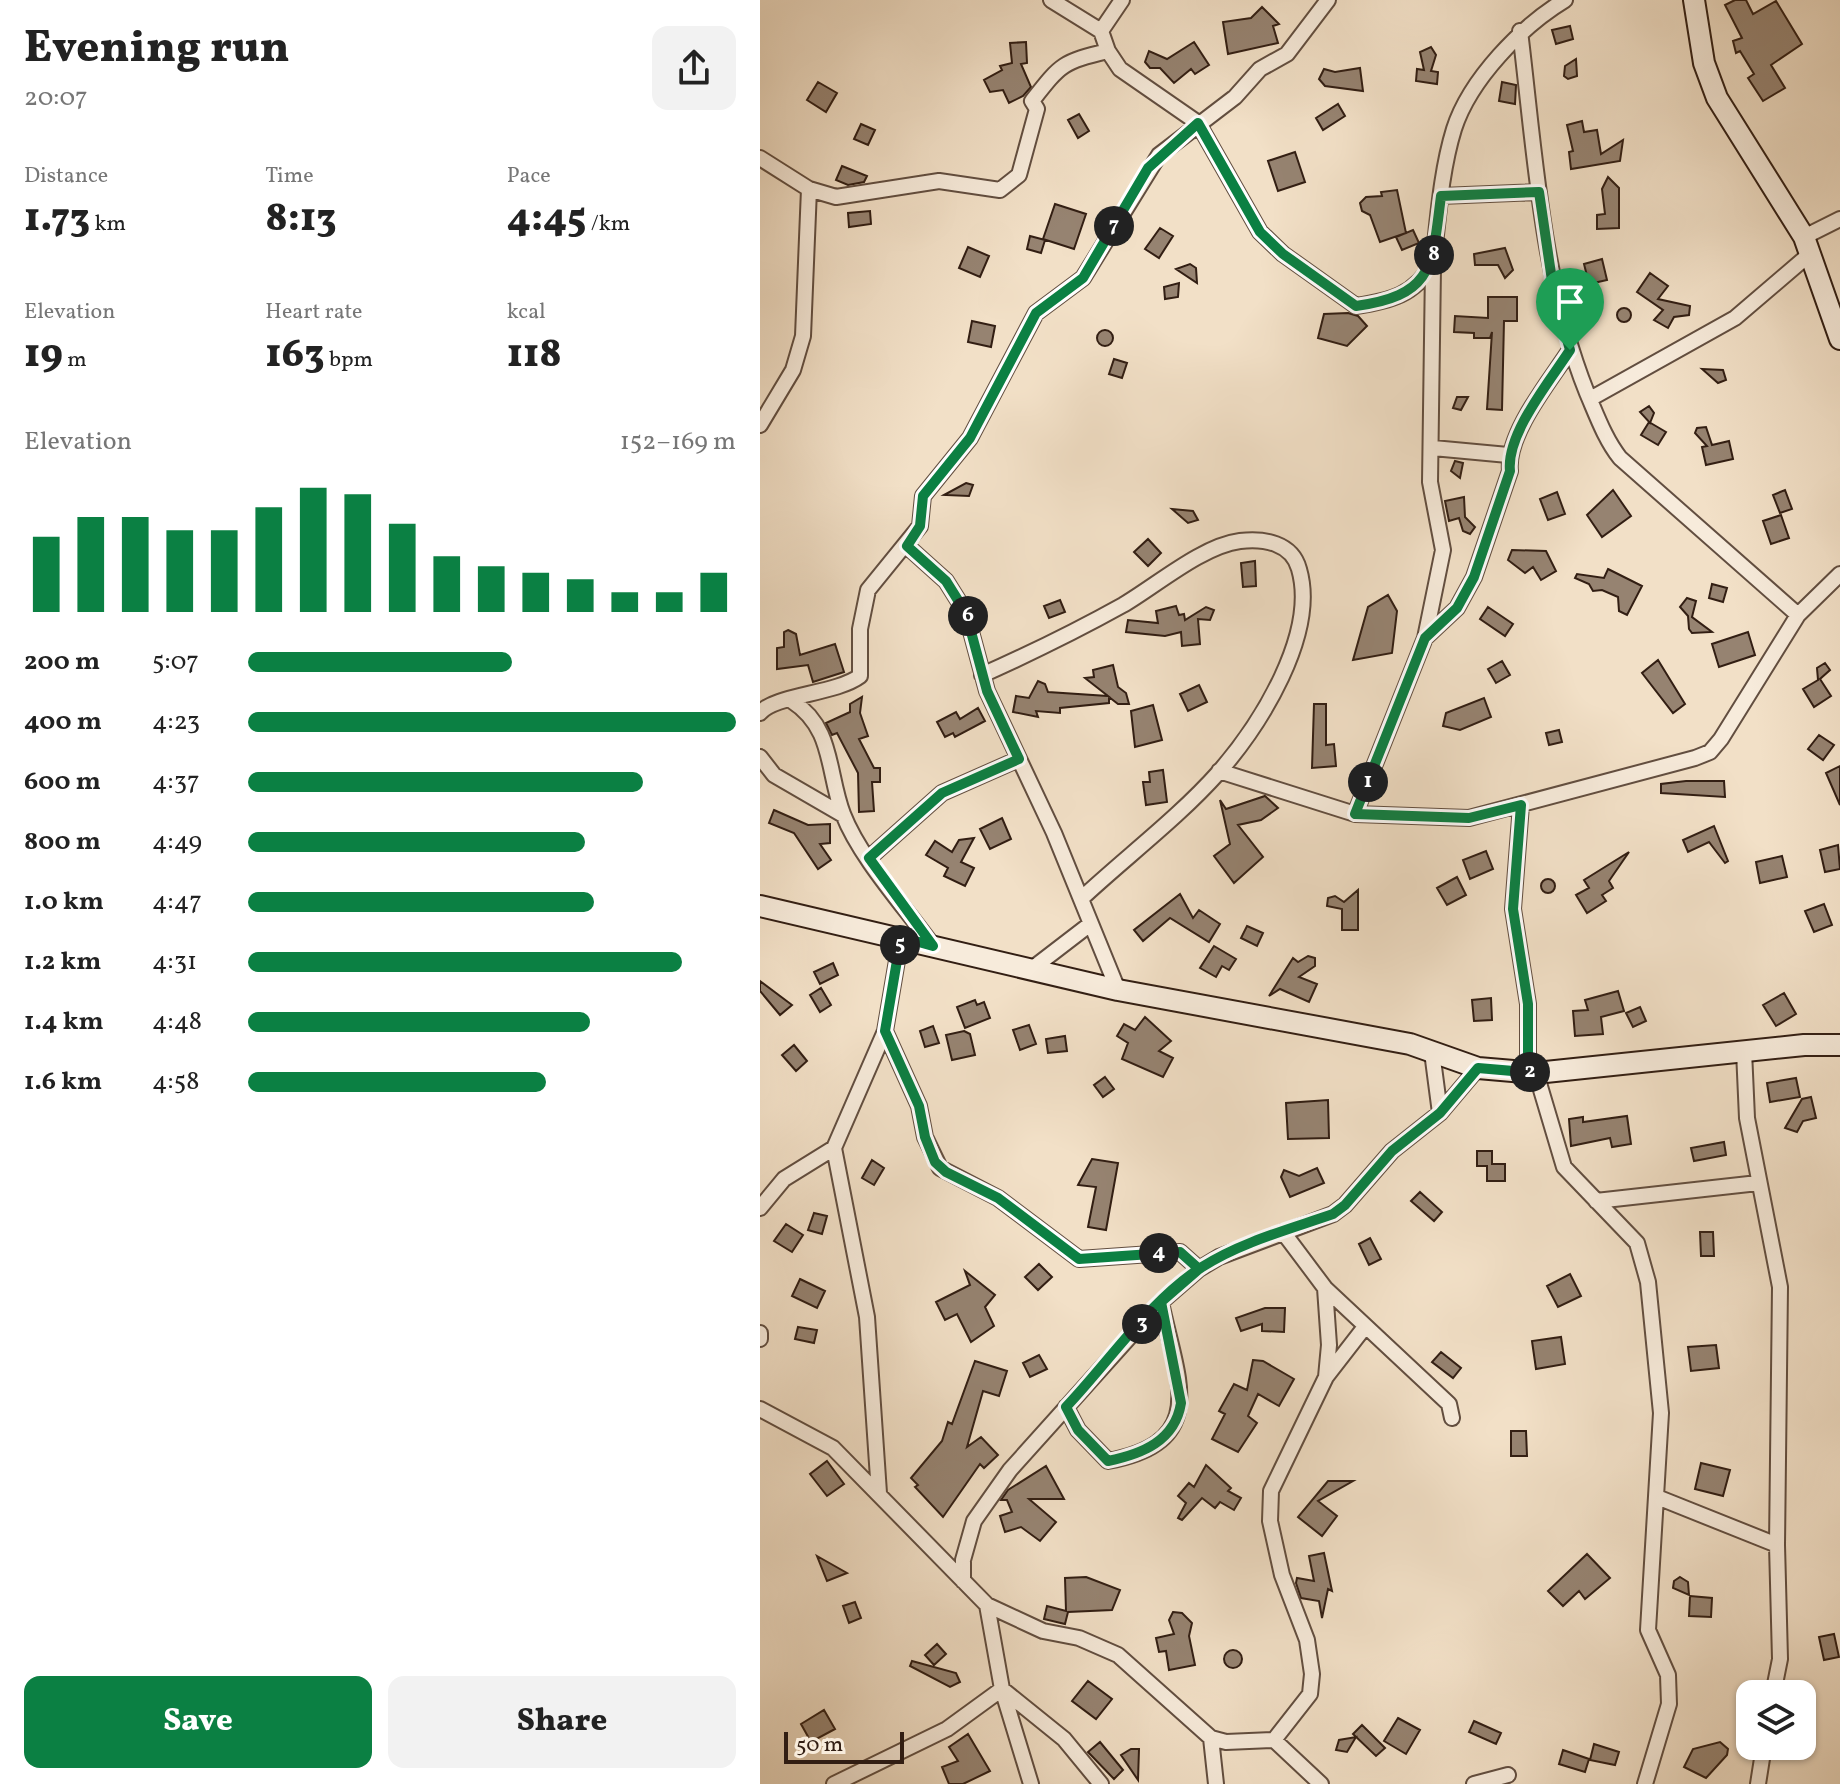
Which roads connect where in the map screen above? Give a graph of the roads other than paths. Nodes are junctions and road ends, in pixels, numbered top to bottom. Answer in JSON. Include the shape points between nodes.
{"nodes":[{"id":1,"x":1051,"y":0,"type":"edge"},
{"id":2,"x":1122,"y":0,"type":"edge"},
{"id":3,"x":1328,"y":0,"type":"edge"},
{"id":4,"x":1565,"y":0,"type":"edge"},
{"id":5,"x":1694,"y":0,"type":"edge"},
{"id":6,"x":1101,"y":31,"type":"junction"},
{"id":7,"x":1520,"y":31,"type":"junction"},
{"id":8,"x":1108,"y":51,"type":"junction"},
{"id":9,"x":1198,"y":123,"type":"junction"},
{"id":10,"x":760,"y":158,"type":"edge"},
{"id":11,"x":809,"y":189,"type":"junction"},
{"id":12,"x":1539,"y":192,"type":"junction"},
{"id":13,"x":1441,"y":196,"type":"junction"},
{"id":14,"x":1840,"y":219,"type":"edge"},
{"id":15,"x":1807,"y":245,"type":"junction"},
{"id":16,"x":1433,"y":263,"type":"junction"},
{"id":17,"x":1840,"y":339,"type":"edge"},
{"id":18,"x":1570,"y":350,"type":"junction"},
{"id":19,"x":1590,"y":399,"type":"junction"},
{"id":20,"x":760,"y":425,"type":"edge"},
{"id":21,"x":1433,"y":448,"type":"junction"},
{"id":22,"x":1508,"y":455,"type":"junction"},
{"id":23,"x":907,"y":546,"type":"junction"},
{"id":24,"x":1840,"y":574,"type":"edge"},
{"id":25,"x":1798,"y":615,"type":"junction"},
{"id":26,"x":1425,"y":638,"type":"junction"},
{"id":27,"x":982,"y":675,"type":"junction"},
{"id":28,"x":792,"y":701,"type":"junction"},
{"id":29,"x":760,"y":713,"type":"edge"},
{"id":30,"x":760,"y":757,"type":"edge"},
{"id":31,"x":1019,"y":759,"type":"junction"},
{"id":32,"x":1219,"y":771,"type":"junction"},
{"id":33,"x":1521,"y":805,"type":"junction"},
{"id":34,"x":1355,"y":814,"type":"junction"},
{"id":35,"x":843,"y":815,"type":"junction"},
{"id":36,"x":869,"y":858,"type":"junction"},
{"id":37,"x":1081,"y":899,"type":"junction"},
{"id":38,"x":760,"y":906,"type":"edge"},
{"id":39,"x":1089,"y":925,"type":"junction"},
{"id":40,"x":901,"y":937,"type":"junction"},
{"id":41,"x":933,"y":946,"type":"junction"},
{"id":42,"x":1033,"y":968,"type":"junction"},
{"id":43,"x":1118,"y":990,"type":"junction"},
{"id":44,"x":885,"y":1031,"type":"junction"},
{"id":45,"x":1840,"y":1045,"type":"edge"},
{"id":46,"x":1744,"y":1051,"type":"junction"},
{"id":47,"x":1432,"y":1052,"type":"junction"},
{"id":48,"x":1478,"y":1068,"type":"junction"},
{"id":49,"x":1536,"y":1073,"type":"junction"},
{"id":50,"x":1440,"y":1113,"type":"junction"},
{"id":51,"x":834,"y":1148,"type":"junction"},
{"id":52,"x":1758,"y":1183,"type":"junction"},
{"id":53,"x":1596,"y":1201,"type":"junction"},
{"id":54,"x":760,"y":1208,"type":"edge"},
{"id":55,"x":1283,"y":1232,"type":"junction"},
{"id":56,"x":1199,"y":1269,"type":"junction"},
{"id":57,"x":1325,"y":1288,"type":"junction"},
{"id":58,"x":1161,"y":1302,"type":"junction"},
{"id":59,"x":1364,"y":1328,"type":"junction"},
{"id":60,"x":1326,"y":1377,"type":"junction"},
{"id":61,"x":1066,"y":1407,"type":"junction"},
{"id":62,"x":760,"y":1409,"type":"edge"},
{"id":63,"x":1452,"y":1418,"type":"dead end"},
{"id":64,"x":879,"y":1493,"type":"junction"},
{"id":65,"x":1657,"y":1497,"type":"junction"},
{"id":66,"x":1777,"y":1545,"type":"junction"},
{"id":67,"x":963,"y":1581,"type":"junction"},
{"id":68,"x":987,"y":1605,"type":"junction"},
{"id":69,"x":1776,"y":1680,"type":"edge"},
{"id":70,"x":1002,"y":1689,"type":"junction"},
{"id":71,"x":1211,"y":1738,"type":"junction"},
{"id":72,"x":1274,"y":1740,"type":"junction"},
{"id":73,"x":1762,"y":1760,"type":"edge"},
{"id":74,"x":1508,"y":1775,"type":"dead end"},
{"id":75,"x":834,"y":1784,"type":"edge"},
{"id":76,"x":1031,"y":1784,"type":"edge"},
{"id":77,"x":1101,"y":1784,"type":"edge"},
{"id":78,"x":1216,"y":1784,"type":"edge"},
{"id":79,"x":1321,"y":1784,"type":"edge"},
{"id":80,"x":1474,"y":1784,"type":"edge"},
{"id":81,"x":1645,"y":1784,"type":"edge"},
{"id":82,"x":1758,"y":1784,"type":"edge"}],
"edges":[{"from":1,"to":6,"type":"street"},
{"from":2,"to":6,"type":"street"},
{"from":3,"to":9,"type":"street","via":[[1287,54],[1260,69],[1235,97]]},
{"from":4,"to":7,"type":"street"},
{"from":5,"to":15,"type":"street","via":[[1704,63],[1717,98]]},
{"from":6,"to":8,"type":"street"},
{"from":7,"to":12,"type":"street"},
{"from":7,"to":13,"type":"street","via":[[1466,102],[1454,129]]},
{"from":8,"to":9,"type":"street","via":[[1120,69]]},
{"from":8,"to":11,"type":"street","via":[[1058,67],[1032,101],[1037,109],[1019,175],[1000,190],[939,181],[852,197]]},
{"from":9,"to":16,"type":"street","via":[[1260,232],[1356,306],[1406,294]]},
{"from":9,"to":23,"type":"street","via":[[1148,168],[1083,278],[1036,313],[970,438],[923,496],[920,526]]},
{"from":10,"to":11,"type":"street"},
{"from":11,"to":20,"type":"street","via":[[803,336],[793,370]]},
{"from":12,"to":13,"type":"street"},
{"from":12,"to":18,"type":"street","via":[[1554,294]]},
{"from":13,"to":16,"type":"street"},
{"from":14,"to":15,"type":"street"},
{"from":15,"to":17,"type":"street"},
{"from":15,"to":19,"type":"street","via":[[1735,318]]},
{"from":16,"to":21,"type":"street"},
{"from":18,"to":19,"type":"street"},
{"from":18,"to":22,"type":"street"},
{"from":19,"to":25,"type":"street","via":[[1608,444],[1620,458]]},
{"from":21,"to":22,"type":"street"},
{"from":21,"to":26,"type":"street","via":[[1430,482],[1442,562]]},
{"from":22,"to":26,"type":"street","via":[[1510,471],[1474,577],[1457,608]]},
{"from":23,"to":27,"type":"street","via":[[958,597],[973,628]]},
{"from":23,"to":28,"type":"street","via":[[868,590],[860,629],[860,676]]},
{"from":24,"to":25,"type":"street"},
{"from":25,"to":33,"type":"street","via":[[1710,752]]},
{"from":26,"to":34,"type":"street"},
{"from":27,"to":31,"type":"street"},
{"from":27,"to":32,"type":"street","via":[[1121,606],[1215,548],[1242,541],[1280,545],[1293,556],[1301,576],[1295,642],[1278,683]]},
{"from":28,"to":29,"type":"street","via":[[774,701]]},
{"from":28,"to":35,"type":"street","via":[[807,710],[822,733]]},
{"from":30,"to":35,"type":"street","via":[[774,775]]},
{"from":31,"to":36,"type":"street","via":[[942,793]]},
{"from":31,"to":37,"type":"street"},
{"from":32,"to":34,"type":"street"},
{"from":32,"to":37,"type":"street"},
{"from":33,"to":34,"type":"street","via":[[1469,818]]},
{"from":33,"to":49,"type":"street","via":[[1513,909],[1528,1004],[1528,1070]]},
{"from":35,"to":36,"type":"street"},
{"from":36,"to":41,"type":"street"},
{"from":37,"to":39,"type":"street"},
{"from":38,"to":40,"type":"street"},
{"from":39,"to":42,"type":"street"},
{"from":39,"to":43,"type":"street"},
{"from":40,"to":41,"type":"street"},
{"from":40,"to":44,"type":"street"},
{"from":41,"to":42,"type":"street"},
{"from":42,"to":43,"type":"street"},
{"from":43,"to":47,"type":"street"},
{"from":44,"to":51,"type":"street"},
{"from":44,"to":56,"type":"street","via":[[914,1092],[929,1149],[940,1168],[998,1198],[1079,1259],[1180,1252]]},
{"from":45,"to":46,"type":"street"},
{"from":46,"to":49,"type":"street"},
{"from":46,"to":52,"type":"street","via":[[1747,1118]]},
{"from":47,"to":48,"type":"street"},
{"from":47,"to":50,"type":"street"},
{"from":48,"to":49,"type":"street"},
{"from":48,"to":50,"type":"street"},
{"from":49,"to":53,"type":"street","via":[[1564,1167]]},
{"from":50,"to":55,"type":"street","via":[[1392,1151],[1345,1205]]},
{"from":51,"to":54,"type":"street","via":[[784,1179]]},
{"from":51,"to":64,"type":"street","via":[[867,1317]]},
{"from":52,"to":53,"type":"street"},
{"from":52,"to":66,"type":"street","via":[[1780,1287]]},
{"from":53,"to":65,"type":"street","via":[[1637,1243],[1646,1272],[1661,1413]]},
{"from":55,"to":56,"type":"street"},
{"from":55,"to":57,"type":"street"},
{"from":56,"to":58,"type":"street"},
{"from":57,"to":59,"type":"street"},
{"from":57,"to":60,"type":"street"},
{"from":58,"to":61,"type":"street"},
{"from":58,"to":61,"type":"street","via":[[1181,1403],[1173,1427],[1145,1452],[1108,1461],[1078,1430]]},
{"from":59,"to":60,"type":"street"},
{"from":59,"to":63,"type":"street","via":[[1449,1404]]},
{"from":60,"to":72,"type":"street","via":[[1271,1491],[1270,1521],[1282,1575],[1307,1640],[1312,1674],[1310,1694]]},
{"from":61,"to":67,"type":"street","via":[[1010,1470],[974,1521]]},
{"from":62,"to":64,"type":"street","via":[[833,1448]]},
{"from":64,"to":67,"type":"street"},
{"from":65,"to":66,"type":"street"},
{"from":65,"to":81,"type":"street","via":[[1648,1630],[1668,1675],[1669,1704]]},
{"from":66,"to":69,"type":"street","via":[[1780,1659]]},
{"from":67,"to":68,"type":"street"},
{"from":68,"to":70,"type":"street"},
{"from":68,"to":71,"type":"street","via":[[1043,1631],[1079,1638],[1118,1655]]},
{"from":70,"to":75,"type":"street","via":[[947,1729]]},
{"from":70,"to":76,"type":"street"},
{"from":70,"to":77,"type":"street","via":[[1064,1739]]},
{"from":71,"to":72,"type":"street"},
{"from":71,"to":78,"type":"street"},
{"from":72,"to":79,"type":"street"},
{"from":73,"to":82,"type":"street"},
{"from":74,"to":80,"type":"street"}]}
